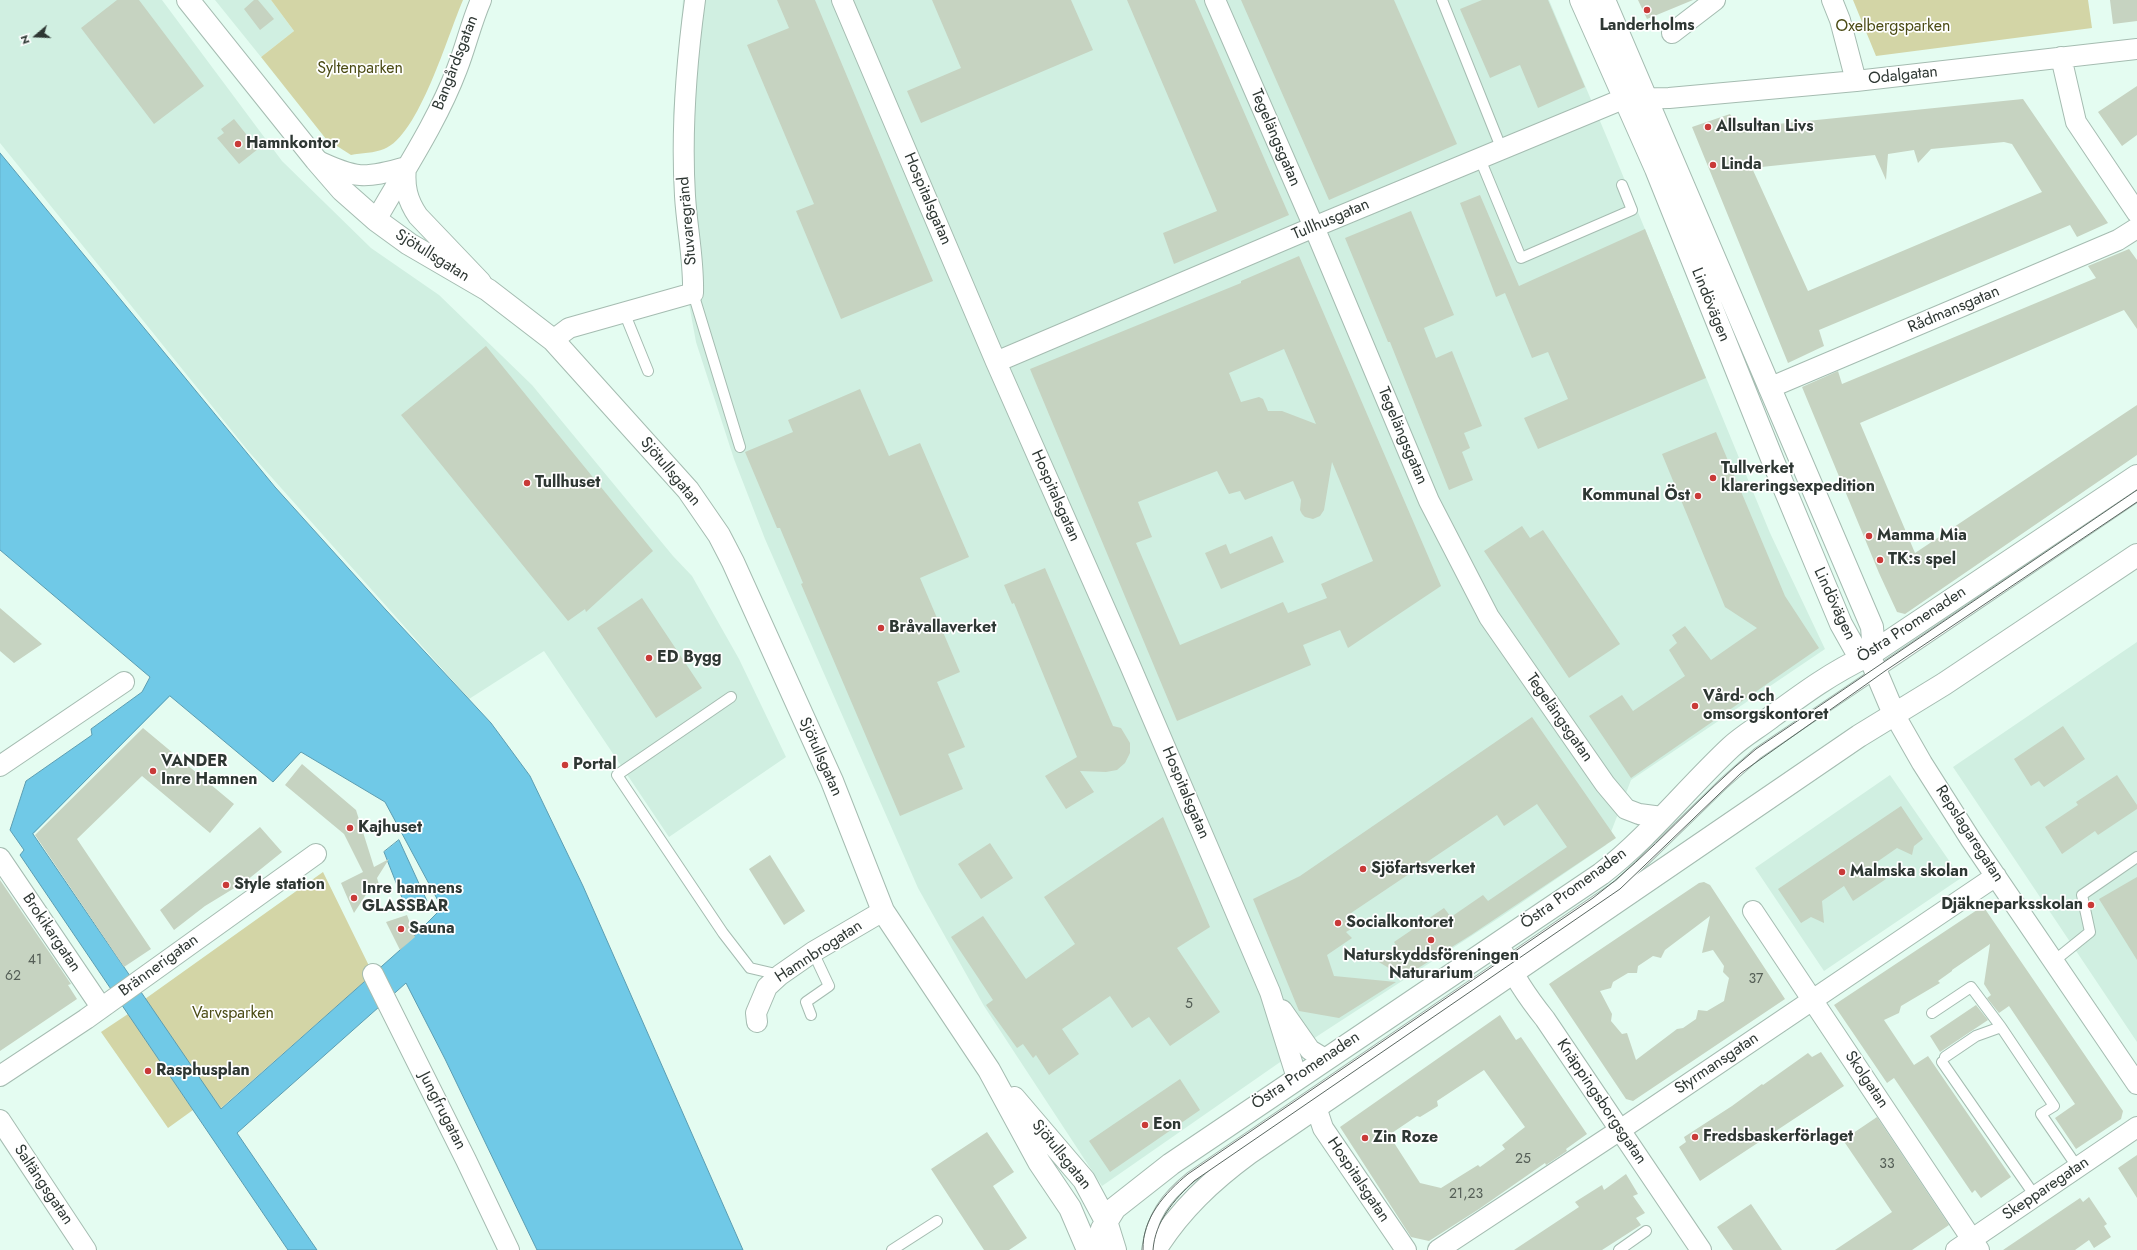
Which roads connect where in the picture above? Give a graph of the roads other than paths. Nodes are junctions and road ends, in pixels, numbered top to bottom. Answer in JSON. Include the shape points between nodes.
{"nodes":[{"id":1,"x":188,"y":0,"type":"edge"},
{"id":2,"x":481,"y":0,"type":"edge"},
{"id":3,"x":695,"y":0,"type":"edge"},
{"id":4,"x":842,"y":0,"type":"edge"},
{"id":5,"x":1215,"y":0,"type":"edge"},
{"id":6,"x":1442,"y":0,"type":"edge"},
{"id":7,"x":1581,"y":0,"type":"edge"},
{"id":8,"x":1604,"y":0,"type":"edge"},
{"id":9,"x":1715,"y":0,"type":"edge"},
{"id":10,"x":1832,"y":0,"type":"edge"},
{"id":11,"x":1672,"y":33,"type":"dead end"},
{"id":12,"x":2137,"y":49,"type":"edge"},
{"id":13,"x":2061,"y":58,"type":"junction"},
{"id":14,"x":1856,"y":81,"type":"junction"},
{"id":15,"x":1645,"y":97,"type":"junction"},
{"id":16,"x":1669,"y":98,"type":"joint"},
{"id":17,"x":1623,"y":99,"type":"junction"},
{"id":18,"x":1502,"y":150,"type":"junction"},
{"id":19,"x":1480,"y":159,"type":"junction"},
{"id":20,"x":316,"y":160,"type":"junction"},
{"id":21,"x":406,"y":167,"type":"junction"},
{"id":22,"x":1622,"y":185,"type":"dead end"},
{"id":23,"x":2137,"y":213,"type":"edge"},
{"id":24,"x":376,"y":220,"type":"junction"},
{"id":25,"x":1314,"y":227,"type":"junction"},
{"id":26,"x":2137,"y":228,"type":"edge"},
{"id":27,"x":488,"y":290,"type":"junction"},
{"id":28,"x":693,"y":293,"type":"junction"},
{"id":29,"x":624,"y":312,"type":"junction"},
{"id":30,"x":553,"y":340,"type":"junction"},
{"id":31,"x":996,"y":362,"type":"junction"},
{"id":32,"x":648,"y":371,"type":"dead end"},
{"id":33,"x":1769,"y":388,"type":"junction"},
{"id":34,"x":740,"y":447,"type":"dead end"},
{"id":35,"x":2137,"y":476,"type":"edge"},
{"id":36,"x":2137,"y":496,"type":"edge"},
{"id":37,"x":2137,"y":555,"type":"edge"},
{"id":38,"x":1873,"y":663,"type":"junction"},
{"id":39,"x":124,"y":682,"type":"dead end"},
{"id":40,"x":730,"y":697,"type":"dead end"},
{"id":41,"x":1894,"y":714,"type":"junction"},
{"id":42,"x":0,"y":766,"type":"edge"},
{"id":43,"x":1662,"y":817,"type":"junction"},
{"id":44,"x":316,"y":854,"type":"dead end"},
{"id":45,"x":2137,"y":857,"type":"edge"},
{"id":46,"x":0,"y":858,"type":"edge"},
{"id":47,"x":1996,"y":876,"type":"junction"},
{"id":48,"x":883,"y":911,"type":"junction"},
{"id":49,"x":1753,"y":911,"type":"dead end"},
{"id":50,"x":1534,"y":919,"type":"junction"},
{"id":51,"x":814,"y":952,"type":"junction"},
{"id":52,"x":1482,"y":952,"type":"junction"},
{"id":53,"x":2054,"y":961,"type":"junction"},
{"id":54,"x":1508,"y":963,"type":"junction"},
{"id":55,"x":372,"y":974,"type":"dead end"},
{"id":56,"x":780,"y":975,"type":"junction"},
{"id":57,"x":1432,"y":986,"type":"junction"},
{"id":58,"x":1472,"y":987,"type":"junction"},
{"id":59,"x":1270,"y":992,"type":"junction"},
{"id":60,"x":1813,"y":1000,"type":"junction"},
{"id":61,"x":107,"y":1003,"type":"junction"},
{"id":62,"x":1932,"y":1013,"type":"dead end"},
{"id":63,"x":811,"y":1015,"type":"dead end"},
{"id":64,"x":757,"y":1022,"type":"dead end"},
{"id":65,"x":2001,"y":1026,"type":"junction"},
{"id":66,"x":1325,"y":1059,"type":"junction"},
{"id":67,"x":989,"y":1070,"type":"junction"},
{"id":68,"x":0,"y":1076,"type":"edge"},
{"id":69,"x":1297,"y":1078,"type":"junction"},
{"id":70,"x":2137,"y":1084,"type":"edge"},
{"id":71,"x":1316,"y":1107,"type":"junction"},
{"id":72,"x":0,"y":1120,"type":"edge"},
{"id":73,"x":2137,"y":1127,"type":"edge"},
{"id":74,"x":1620,"y":1130,"type":"junction"},
{"id":75,"x":2078,"y":1168,"type":"junction"},
{"id":76,"x":2035,"y":1196,"type":"junction"},
{"id":77,"x":937,"y":1221,"type":"dead end"},
{"id":78,"x":1106,"y":1221,"type":"junction"},
{"id":79,"x":1646,"y":1231,"type":"dead end"},
{"id":80,"x":1969,"y":1246,"type":"edge"},
{"id":81,"x":86,"y":1250,"type":"edge"},
{"id":82,"x":509,"y":1250,"type":"edge"},
{"id":83,"x":892,"y":1250,"type":"edge"},
{"id":84,"x":1088,"y":1250,"type":"edge"},
{"id":85,"x":1096,"y":1250,"type":"edge"},
{"id":86,"x":1115,"y":1250,"type":"edge"},
{"id":87,"x":1147,"y":1250,"type":"edge"},
{"id":88,"x":1154,"y":1250,"type":"edge"},
{"id":89,"x":1406,"y":1250,"type":"edge"},
{"id":90,"x":1438,"y":1250,"type":"edge"},
{"id":91,"x":1619,"y":1250,"type":"edge"},
{"id":92,"x":1701,"y":1250,"type":"edge"}],
"edges":[{"from":1,"to":20,"type":"main road","name":"Sjötullsgatan"},
{"from":2,"to":21,"type":"street","name":"Bangårdsgatan","via":[[457,69],[440,107]]},
{"from":3,"to":28,"type":"street","name":"Stuvaregränd","via":[[687,60],[683,132],[685,198]]},
{"from":4,"to":31,"type":"street","name":"Hospitalsgatan"},
{"from":5,"to":25,"type":"street","name":"Tegelängsgatan"},
{"from":6,"to":18,"type":"lane"},
{"from":7,"to":17,"type":"main road","name":"Lindövägen"},
{"from":8,"to":15,"type":"main road","name":"Lindövägen"},
{"from":9,"to":11,"type":"street"},
{"from":10,"to":14,"type":"street"},
{"from":12,"to":13,"type":"street","name":"Odalgatan"},
{"from":13,"to":14,"type":"street","name":"Odalgatan"},
{"from":13,"to":23,"type":"street","via":[[2076,122]]},
{"from":14,"to":16,"type":"street","name":"Odalgatan"},
{"from":15,"to":16,"type":"street","name":"Tullhusgatan"},
{"from":15,"to":17,"type":"street","name":"Tullhusgatan"},
{"from":15,"to":33,"type":"main road","name":"Lindövägen"},
{"from":17,"to":18,"type":"street","name":"Tullhusgatan"},
{"from":17,"to":38,"type":"main road","name":"Lindövägen","via":[[1656,169],[1772,461],[1841,624],[1855,648]]},
{"from":18,"to":19,"type":"street","name":"Tullhusgatan"},
{"from":19,"to":22,"type":"lane","via":[[1521,258],[1632,210]]},
{"from":19,"to":25,"type":"street","name":"Tullhusgatan"},
{"from":20,"to":21,"type":"street","via":[[354,175],[377,175]]},
{"from":20,"to":24,"type":"main road","name":"Sjötullsgatan","via":[[342,190]]},
{"from":21,"to":24,"type":"street","name":"Bangårdsgatan"},
{"from":21,"to":27,"type":"street","name":"Bangårdsgatan","via":[[406,192],[411,206]]},
{"from":24,"to":27,"type":"main road","name":"Sjötullsgatan","via":[[409,244]]},
{"from":25,"to":31,"type":"street","name":"Tullhusgatan"},
{"from":25,"to":43,"type":"street","name":"Tegelängsgatan","via":[[1429,501],[1489,617],[1605,784],[1626,809],[1639,814]]},
{"from":26,"to":33,"type":"street","name":"Rådmansgatan","via":[[2118,240]]},
{"from":27,"to":30,"type":"main road","name":"Sjötullsgatan"},
{"from":28,"to":29,"type":"street"},
{"from":28,"to":34,"type":"lane"},
{"from":29,"to":30,"type":"street","via":[[569,328]]},
{"from":29,"to":32,"type":"lane"},
{"from":30,"to":48,"type":"main road","name":"Sjötullsgatan","via":[[688,490],[719,535],[734,562],[832,781]]},
{"from":31,"to":59,"type":"street","name":"Hospitalsgatan"},
{"from":33,"to":38,"type":"main road","name":"Lindövägen","via":[[1872,627]]},
{"from":35,"to":38,"type":"main road","name":"Östra Promenaden"},
{"from":36,"to":38,"type":"lane","name":"Östra Promenaden"},
{"from":37,"to":41,"type":"main road","name":"Östra Promenaden","via":[[1944,684]]},
{"from":38,"to":41,"type":"main road","name":"Repslagaregatan"},
{"from":38,"to":43,"type":"main road","name":"Östra Promenaden","via":[[1838,670],[1821,681],[1732,746]]},
{"from":38,"to":54,"type":"lane","name":"Östra Promenaden","via":[[1758,753],[1619,884]]},
{"from":39,"to":42,"type":"street"},
{"from":40,"to":56,"type":"lane","via":[[617,775],[723,933],[750,968]]},
{"from":41,"to":47,"type":"street","name":"Repslagaregatan","via":[[1922,763]]},
{"from":41,"to":54,"type":"main road","name":"Östra Promenaden","via":[[1661,871]]},
{"from":43,"to":50,"type":"main road","name":"Östra Promenaden","via":[[1617,861]]},
{"from":44,"to":61,"type":"street","name":"Brännerigatan"},
{"from":45,"to":53,"type":"lane","via":[[2082,895],[2090,932]]},
{"from":46,"to":61,"type":"street","name":"Brokikargatan"},
{"from":47,"to":53,"type":"street","name":"Repslagaregatan"},
{"from":47,"to":60,"type":"street","name":"Styrmansgatan"},
{"from":48,"to":51,"type":"street","name":"Hamnbrogatan"},
{"from":48,"to":67,"type":"main road","name":"Sjötullsgatan"},
{"from":49,"to":60,"type":"street","name":"Skolgatan"},
{"from":50,"to":52,"type":"main road","name":"Östra Promenaden"},
{"from":50,"to":54,"type":"street","via":[[1510,943]]},
{"from":51,"to":56,"type":"street","name":"Hamnbrogatan"},
{"from":51,"to":63,"type":"lane","via":[[829,986],[806,1002]]},
{"from":52,"to":54,"type":"street","via":[[1494,952]]},
{"from":52,"to":57,"type":"main road","name":"Östra Promenaden"},
{"from":53,"to":70,"type":"street","name":"Repslagaregatan"},
{"from":54,"to":58,"type":"lane","name":"Östra Promenaden"},
{"from":54,"to":71,"type":"main road","name":"Östra Promenaden"},
{"from":54,"to":74,"type":"street","name":"Knäppingsborgsgatan"},
{"from":55,"to":82,"type":"street","name":"Jungfrugatan"},
{"from":56,"to":64,"type":"street","name":"Hamnbrogatan","via":[[767,987],[756,1013]]},
{"from":57,"to":58,"type":"lane"},
{"from":57,"to":66,"type":"main road","name":"Östra Promenaden"},
{"from":58,"to":87,"type":"lane","name":"Östra Promenaden","via":[[1187,1180],[1167,1198],[1161,1208],[1150,1233]]},
{"from":59,"to":66,"type":"street","name":"Hospitalsgatan","via":[[1310,1050]]},
{"from":59,"to":69,"type":"street","name":"Hospitalsgatan"},
{"from":60,"to":74,"type":"street","name":"Styrmansgatan"},
{"from":60,"to":80,"type":"street","name":"Skolgatan"},
{"from":61,"to":68,"type":"street","name":"Brännerigatan"},
{"from":62,"to":65,"type":"lane","via":[[1971,987]]},
{"from":65,"to":75,"type":"lane","via":[[2054,1106],[2041,1114]]},
{"from":65,"to":76,"type":"lane","via":[[1976,1036],[1944,1060]]},
{"from":66,"to":69,"type":"main road","name":"Östra Promenaden"},
{"from":67,"to":78,"type":"main road","name":"Sjötullsgatan","via":[[1084,1180]]},
{"from":67,"to":84,"type":"main road","name":"Sjötullsgatan","via":[[1038,1162],[1070,1208]]},
{"from":69,"to":78,"type":"main road","name":"Östra Promenaden","via":[[1171,1164],[1115,1208]]},
{"from":71,"to":88,"type":"main road","name":"Östra Promenaden","via":[[1249,1153],[1203,1190],[1168,1229]]},
{"from":71,"to":89,"type":"street","name":"Hospitalsgatan","via":[[1323,1128]]},
{"from":72,"to":81,"type":"street","name":"Saltängsgatan"},
{"from":73,"to":75,"type":"street","name":"Skepparegatan"},
{"from":74,"to":90,"type":"street","name":"Styrmansgatan"},
{"from":74,"to":92,"type":"street","name":"Knäppingsborgsgatan"},
{"from":75,"to":76,"type":"street","name":"Skepparegatan"},
{"from":76,"to":80,"type":"street","name":"Skepparegatan"},
{"from":77,"to":83,"type":"lane"},
{"from":78,"to":85,"type":"main road","name":"Östra Promenaden"},
{"from":78,"to":86,"type":"main road","name":"Sjötullsgatan"},
{"from":79,"to":91,"type":"lane"}]}
